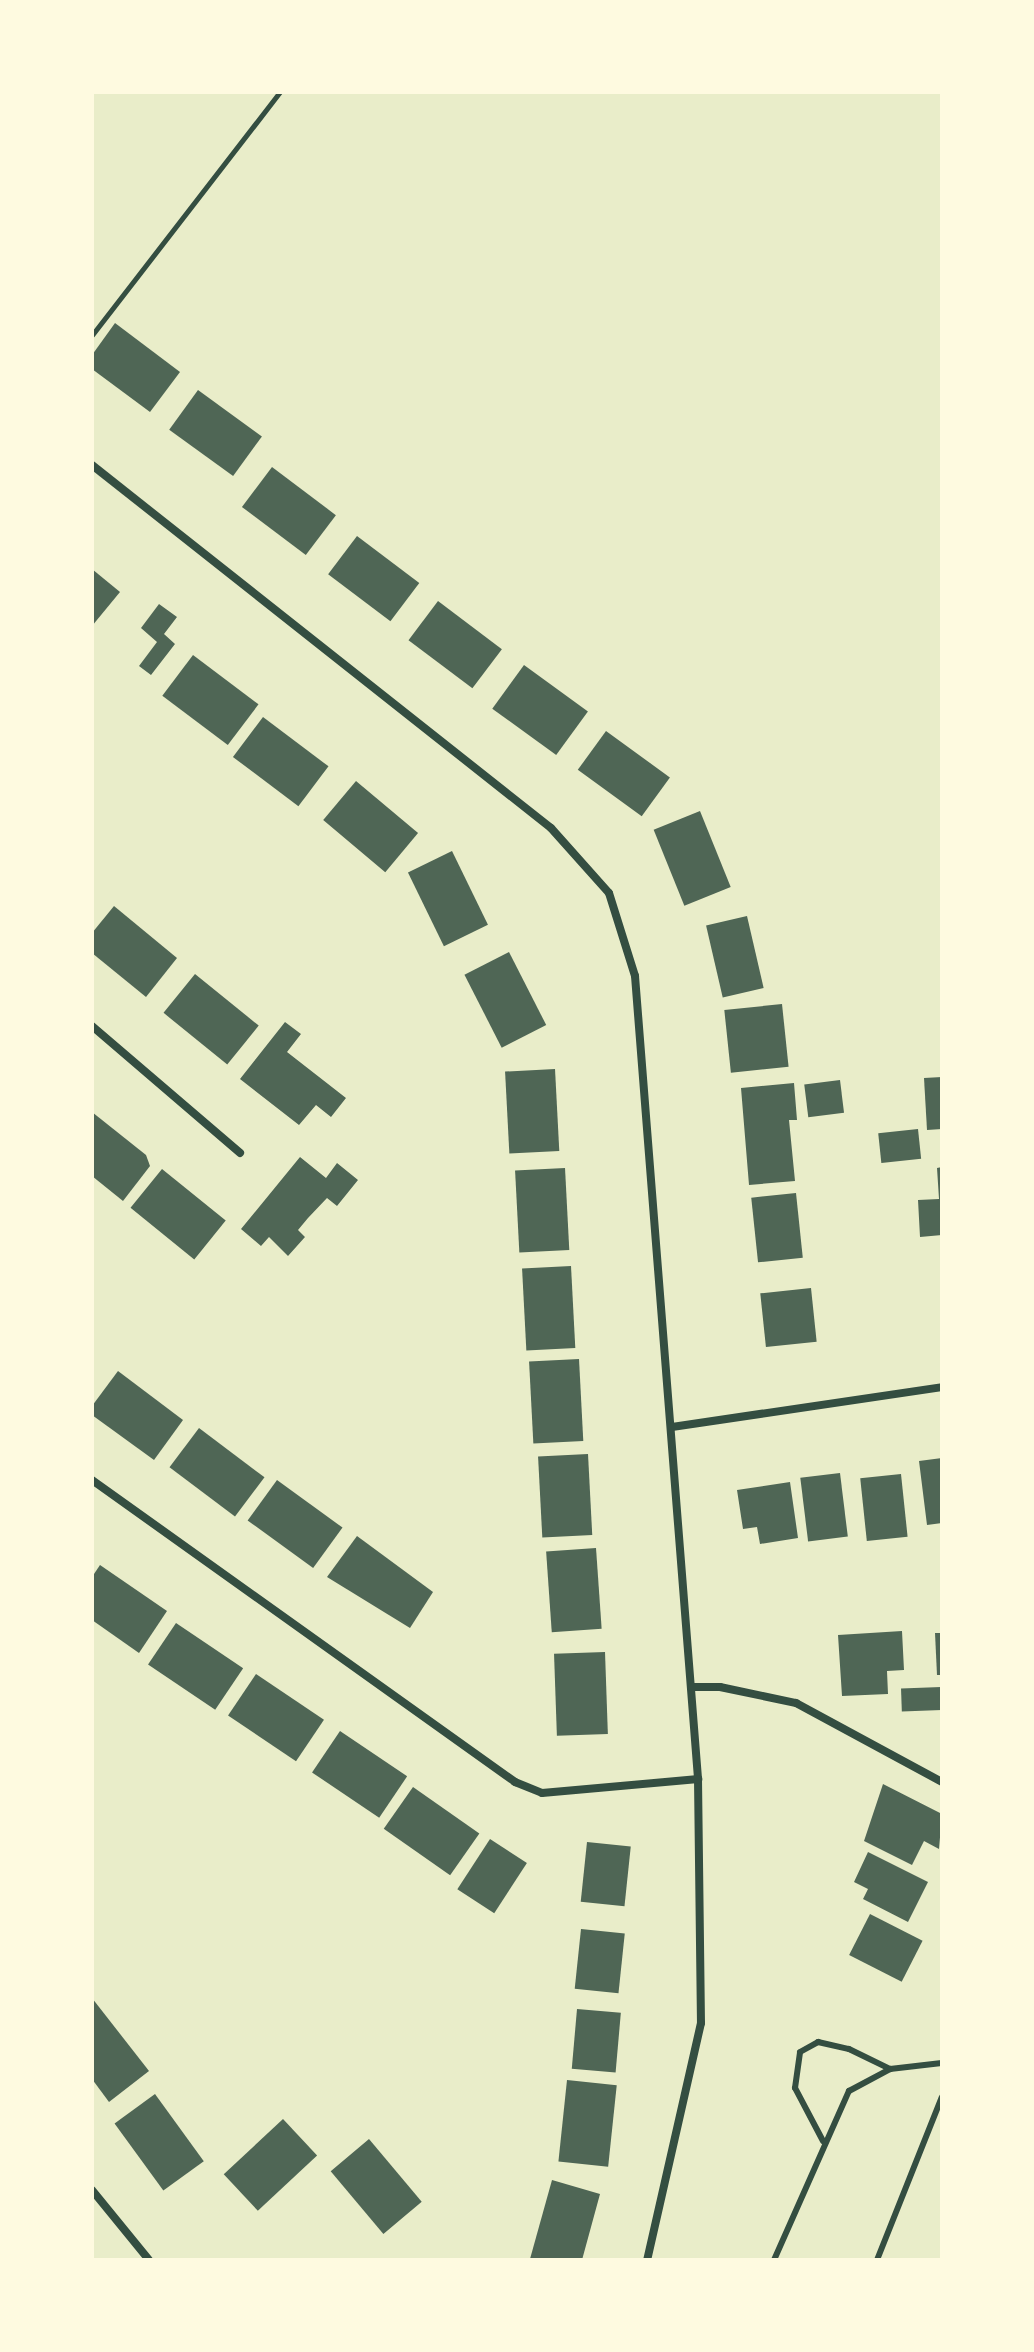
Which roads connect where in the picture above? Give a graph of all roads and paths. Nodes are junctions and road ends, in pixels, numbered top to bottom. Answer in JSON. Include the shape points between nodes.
{"nodes":[{"id":1,"x":280,"y":92,"type":"edge"},
{"id":2,"x":92,"y":335,"type":"edge"},
{"id":3,"x":92,"y":465,"type":"edge"},
{"id":4,"x":92,"y":1026,"type":"edge"},
{"id":5,"x":240,"y":1153,"type":"dead end"},
{"id":6,"x":942,"y":1387,"type":"edge"},
{"id":7,"x":672,"y":1427,"type":"junction"},
{"id":8,"x":92,"y":1480,"type":"edge"},
{"id":9,"x":692,"y":1687,"type":"junction"},
{"id":10,"x":698,"y":1779,"type":"junction"},
{"id":11,"x":942,"y":1782,"type":"edge"},
{"id":12,"x":942,"y":2063,"type":"edge"},
{"id":13,"x":890,"y":2069,"type":"junction"},
{"id":14,"x":942,"y":2097,"type":"edge"},
{"id":15,"x":823,"y":2141,"type":"junction"},
{"id":16,"x":92,"y":2190,"type":"edge"},
{"id":17,"x":149,"y":2260,"type":"edge"},
{"id":18,"x":647,"y":2260,"type":"edge"},
{"id":19,"x":774,"y":2260,"type":"edge"},
{"id":20,"x":877,"y":2260,"type":"edge"}],
"edges":[{"from":1,"to":2,"type":"path"},
{"from":3,"to":7,"type":"street","via":[[551,828],[609,893],[635,976]]},
{"from":4,"to":5,"type":"street"},
{"from":6,"to":7,"type":"street"},
{"from":7,"to":9,"type":"street"},
{"from":8,"to":10,"type":"street","via":[[515,1782],[542,1793]]},
{"from":9,"to":10,"type":"street"},
{"from":9,"to":11,"type":"street","via":[[720,1687],[796,1703]]},
{"from":10,"to":18,"type":"street","via":[[701,2023]]},
{"from":12,"to":13,"type":"lane"},
{"from":13,"to":15,"type":"lane","via":[[849,2091]]},
{"from":13,"to":15,"type":"lane","via":[[849,2049],[818,2042],[800,2052],[795,2088]]},
{"from":14,"to":20,"type":"lane"},
{"from":15,"to":19,"type":"lane"},
{"from":16,"to":17,"type":"street"}]}
